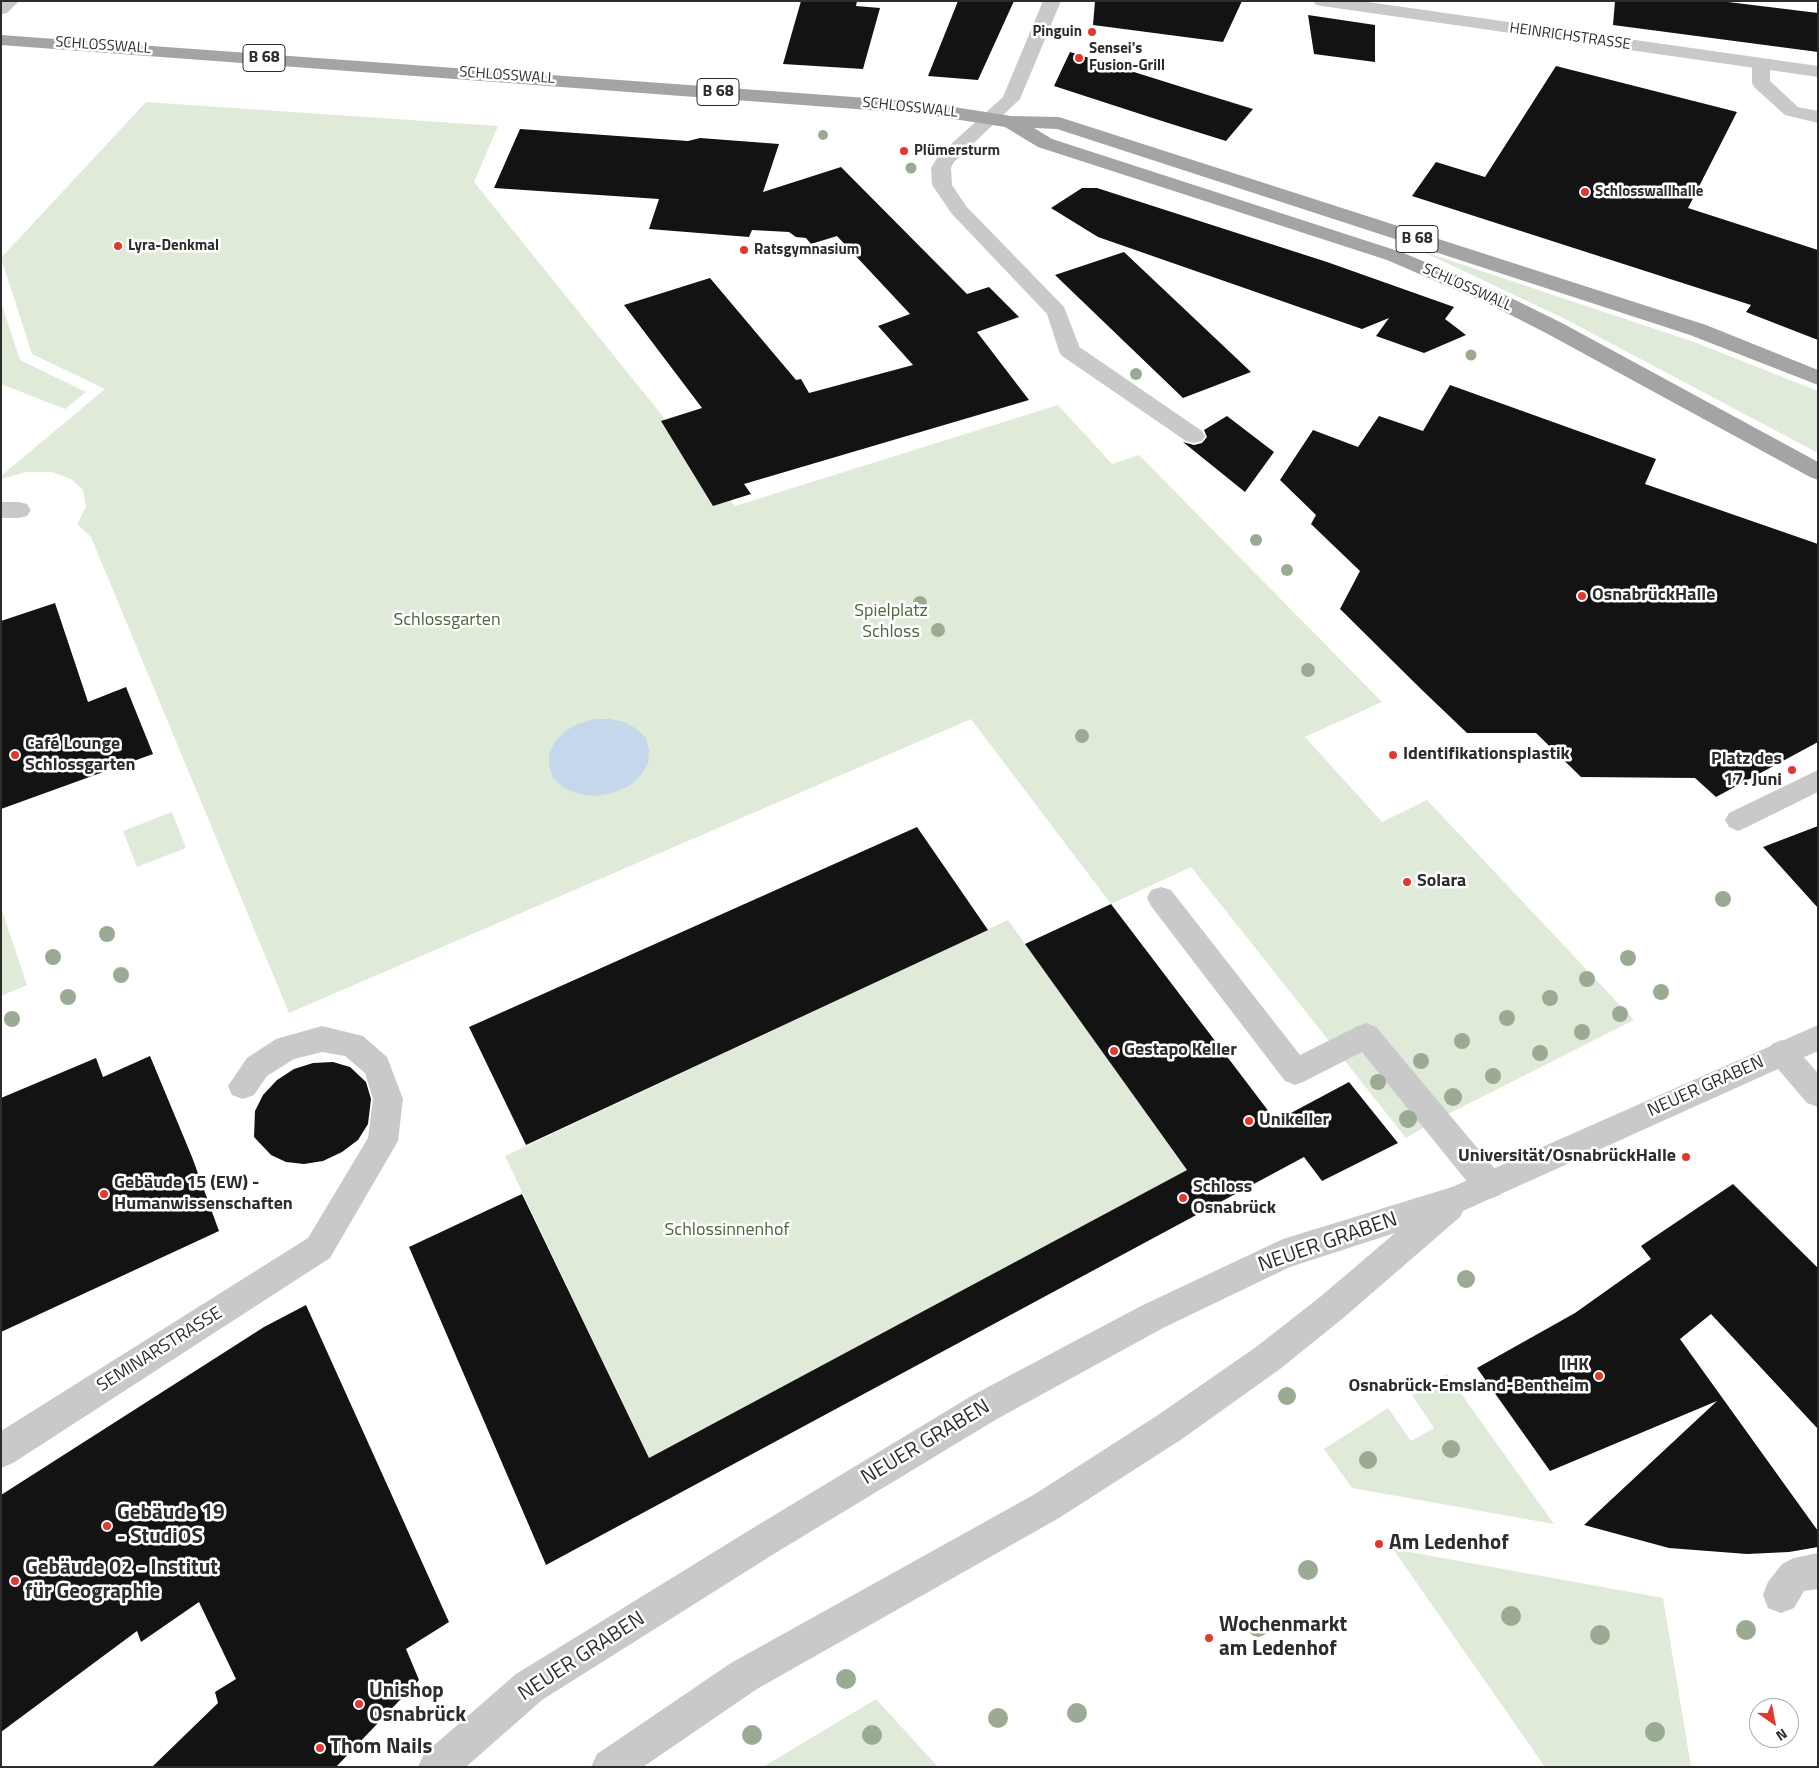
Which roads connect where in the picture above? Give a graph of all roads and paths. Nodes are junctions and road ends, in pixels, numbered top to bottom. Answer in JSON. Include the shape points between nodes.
{"nodes":[{"id":1,"x":10,"y":1,"type":"edge"},
{"id":2,"x":1052,"y":1,"type":"edge"},
{"id":3,"x":1322,"y":1,"type":"edge"},
{"id":4,"x":1,"y":9,"type":"edge"},
{"id":5,"x":1,"y":40,"type":"edge"},
{"id":6,"x":1761,"y":65,"type":"junction"},
{"id":7,"x":1818,"y":72,"type":"edge"},
{"id":8,"x":1818,"y":117,"type":"edge"},
{"id":9,"x":990,"y":118,"type":"junction"},
{"id":10,"x":1011,"y":122,"type":"junction"},
{"id":11,"x":1818,"y":378,"type":"edge"},
{"id":12,"x":1194,"y":436,"type":"dead end"},
{"id":13,"x":1818,"y":472,"type":"edge"},
{"id":14,"x":1818,"y":780,"type":"edge"},
{"id":15,"x":1738,"y":820,"type":"dead end"},
{"id":16,"x":1161,"y":898,"type":"dead end"},
{"id":17,"x":1818,"y":1036,"type":"edge"},
{"id":18,"x":1782,"y":1053,"type":"junction"},
{"id":19,"x":243,"y":1086,"type":"dead end"},
{"id":20,"x":1818,"y":1094,"type":"edge"},
{"id":21,"x":1489,"y":1185,"type":"junction"},
{"id":22,"x":1458,"y":1199,"type":"junction"},
{"id":23,"x":1,"y":1451,"type":"edge"},
{"id":24,"x":1818,"y":1571,"type":"edge"},
{"id":25,"x":1781,"y":1595,"type":"dead end"},
{"id":26,"x":437,"y":1767,"type":"edge"},
{"id":27,"x":610,"y":1767,"type":"edge"}],
"edges":[{"from":1,"to":4,"type":"street"},
{"from":2,"to":9,"type":"street","via":[[1011,99]]},
{"from":3,"to":6,"type":"street","name":"HEINRICHSTRASSE"},
{"from":5,"to":9,"type":"main road","name":"SCHLOSSWALL","number":"B 68","via":[[892,106]]},
{"from":6,"to":7,"type":"street","name":"HEINRICHSTRASSE"},
{"from":6,"to":8,"type":"street","via":[[1761,84],[1792,111]]},
{"from":9,"to":10,"type":"main road","name":"SCHLOSSWALL","number":"B 68"},
{"from":9,"to":12,"type":"street","via":[[946,159],[941,168],[942,185],[959,210],[1057,312],[1070,351]]},
{"from":10,"to":11,"type":"main road","name":"SCHLOSSWALL","number":"B 68","via":[[1059,123],[1698,330]]},
{"from":10,"to":13,"type":"main road","name":"SCHLOSSWALL","number":"B 68","via":[[1045,143],[1394,256],[1490,297],[1554,328]]},
{"from":14,"to":15,"type":"street"},
{"from":16,"to":21,"type":"street","via":[[1295,1072],[1366,1036]]},
{"from":17,"to":18,"type":"street","name":"NEUER GRABEN"},
{"from":18,"to":20,"type":"street"},
{"from":18,"to":21,"type":"street","name":"NEUER GRABEN"},
{"from":19,"to":23,"type":"street","name":"SEMINARSTRASSE","via":[[258,1067],[286,1048],[322,1039],[353,1045],[377,1066],[388,1099],[383,1141],[319,1248]]},
{"from":21,"to":22,"type":"street","name":"NEUER GRABEN"},
{"from":22,"to":26,"type":"street","name":"NEUER GRABEN","via":[[1283,1254],[1152,1317],[984,1407],[530,1687]]},
{"from":22,"to":27,"type":"street","name":"NEUER GRABEN","via":[[1331,1308],[1170,1428],[1047,1506],[744,1676]]},
{"from":24,"to":25,"type":"street","via":[[1794,1576]]}]}
